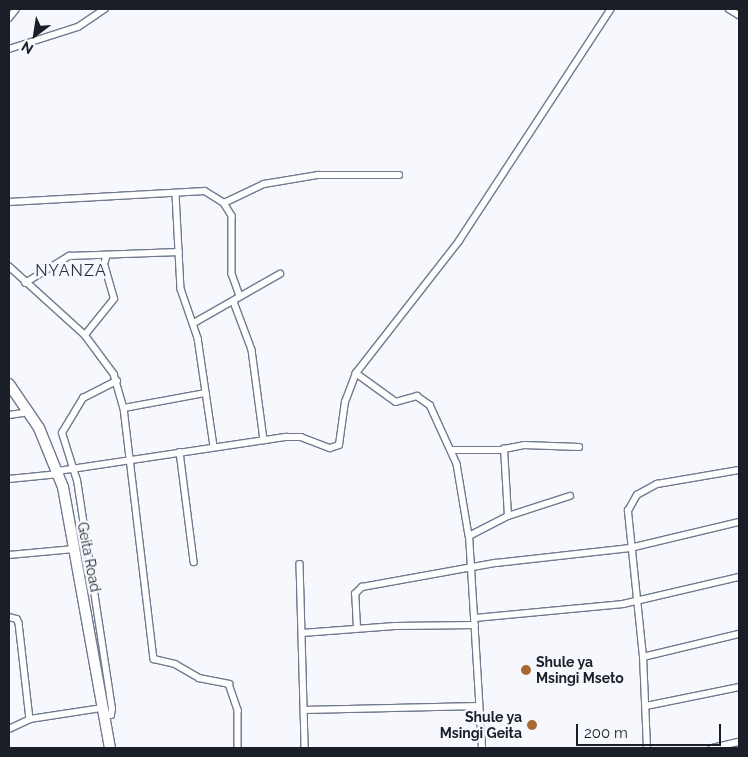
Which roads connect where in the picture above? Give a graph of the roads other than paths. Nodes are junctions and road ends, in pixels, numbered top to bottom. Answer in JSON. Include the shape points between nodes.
{"nodes":[{"id":1,"x":16,"y":9,"type":"edge"},
{"id":2,"x":105,"y":9,"type":"edge"},
{"id":3,"x":611,"y":9,"type":"edge"},
{"id":4,"x":729,"y":9,"type":"edge"},
{"id":5,"x":739,"y":15,"type":"edge"},
{"id":6,"x":9,"y":18,"type":"edge"},
{"id":7,"x":9,"y":49,"type":"edge"},
{"id":8,"x":399,"y":175,"type":"dead end"},
{"id":9,"x":176,"y":194,"type":"junction"},
{"id":10,"x":9,"y":202,"type":"edge"},
{"id":11,"x":224,"y":203,"type":"junction"},
{"id":12,"x":179,"y":252,"type":"junction"},
{"id":13,"x":107,"y":255,"type":"junction"},
{"id":14,"x":9,"y":266,"type":"edge"},
{"id":15,"x":280,"y":274,"type":"dead end"},
{"id":16,"x":25,"y":284,"type":"junction"},
{"id":17,"x":240,"y":296,"type":"junction"},
{"id":18,"x":234,"y":302,"type":"junction"},
{"id":19,"x":194,"y":323,"type":"junction"},
{"id":20,"x":85,"y":335,"type":"junction"},
{"id":21,"x":356,"y":373,"type":"junction"},
{"id":22,"x":117,"y":381,"type":"junction"},
{"id":23,"x":9,"y":384,"type":"edge"},
{"id":24,"x":206,"y":393,"type":"junction"},
{"id":25,"x":124,"y":408,"type":"junction"},
{"id":26,"x":30,"y":412,"type":"junction"},
{"id":27,"x":9,"y":415,"type":"edge"},
{"id":28,"x":264,"y":440,"type":"junction"},
{"id":29,"x":214,"y":446,"type":"junction"},
{"id":30,"x":579,"y":447,"type":"dead end"},
{"id":31,"x":452,"y":450,"type":"junction"},
{"id":32,"x":504,"y":450,"type":"junction"},
{"id":33,"x":180,"y":452,"type":"junction"},
{"id":34,"x":131,"y":461,"type":"junction"},
{"id":35,"x":74,"y":469,"type":"junction"},
{"id":36,"x":739,"y":470,"type":"edge"},
{"id":37,"x":58,"y":472,"type":"junction"},
{"id":38,"x":9,"y":479,"type":"edge"},
{"id":39,"x":570,"y":496,"type":"dead end"},
{"id":40,"x":508,"y":516,"type":"junction"},
{"id":41,"x":739,"y":522,"type":"edge"},
{"id":42,"x":470,"y":536,"type":"junction"},
{"id":43,"x":630,"y":548,"type":"junction"},
{"id":44,"x":74,"y":549,"type":"junction"},
{"id":45,"x":9,"y":555,"type":"edge"},
{"id":46,"x":194,"y":562,"type":"dead end"},
{"id":47,"x":300,"y":564,"type":"dead end"},
{"id":48,"x":472,"y":567,"type":"junction"},
{"id":49,"x":739,"y":577,"type":"edge"},
{"id":50,"x":636,"y":602,"type":"junction"},
{"id":51,"x":9,"y":617,"type":"edge"},
{"id":52,"x":476,"y":618,"type":"junction"},
{"id":53,"x":475,"y":625,"type":"junction"},
{"id":54,"x":357,"y":628,"type":"junction"},
{"id":55,"x":302,"y":633,"type":"junction"},
{"id":56,"x":739,"y":634,"type":"edge"},
{"id":57,"x":643,"y":657,"type":"junction"},
{"id":58,"x":739,"y":688,"type":"edge"},
{"id":59,"x":479,"y":706,"type":"junction"},
{"id":60,"x":646,"y":706,"type":"junction"},
{"id":61,"x":304,"y":710,"type":"junction"},
{"id":62,"x":103,"y":713,"type":"junction"},
{"id":63,"x":30,"y":719,"type":"junction"},
{"id":64,"x":9,"y":729,"type":"edge"},
{"id":65,"x":739,"y":742,"type":"edge"},
{"id":66,"x":110,"y":748,"type":"edge"},
{"id":67,"x":238,"y":748,"type":"edge"},
{"id":68,"x":306,"y":748,"type":"edge"},
{"id":69,"x":482,"y":748,"type":"edge"},
{"id":70,"x":647,"y":748,"type":"edge"},
{"id":71,"x":712,"y":748,"type":"edge"}],
"edges":[{"from":1,"to":6,"type":"street"},
{"from":2,"to":7,"type":"street","via":[[78,27]]},
{"from":3,"to":21,"type":"street","via":[[460,241]]},
{"from":4,"to":5,"type":"street"},
{"from":8,"to":11,"type":"street","via":[[318,175],[250,188]]},
{"from":9,"to":10,"type":"street"},
{"from":9,"to":11,"type":"street","via":[[201,190]]},
{"from":9,"to":12,"type":"street"},
{"from":11,"to":17,"type":"street","via":[[232,216],[232,274]]},
{"from":12,"to":13,"type":"street"},
{"from":12,"to":19,"type":"street","via":[[181,289]]},
{"from":13,"to":16,"type":"street","via":[[69,256]]},
{"from":13,"to":20,"type":"street","via":[[104,264],[114,299]]},
{"from":14,"to":16,"type":"street"},
{"from":15,"to":17,"type":"street"},
{"from":16,"to":20,"type":"street"},
{"from":17,"to":18,"type":"street"},
{"from":18,"to":19,"type":"street"},
{"from":18,"to":28,"type":"street","via":[[252,350]]},
{"from":19,"to":24,"type":"street"},
{"from":20,"to":22,"type":"street","via":[[106,360]]},
{"from":21,"to":28,"type":"street","via":[[345,402],[339,446],[330,448],[301,436]]},
{"from":21,"to":31,"type":"street","via":[[396,402],[411,396],[423,398],[438,417]]},
{"from":22,"to":25,"type":"street"},
{"from":22,"to":35,"type":"street","via":[[82,398],[64,427],[62,433]]},
{"from":23,"to":26,"type":"highway","name":"Geita Road"},
{"from":24,"to":25,"type":"street"},
{"from":24,"to":29,"type":"street"},
{"from":25,"to":34,"type":"street"},
{"from":26,"to":27,"type":"street"},
{"from":26,"to":37,"type":"highway","name":"Geita Road"},
{"from":28,"to":29,"type":"street"},
{"from":29,"to":33,"type":"street"},
{"from":30,"to":32,"type":"street","via":[[524,445]]},
{"from":31,"to":32,"type":"street"},
{"from":31,"to":42,"type":"street"},
{"from":32,"to":40,"type":"street"},
{"from":33,"to":34,"type":"street"},
{"from":33,"to":46,"type":"street"},
{"from":34,"to":35,"type":"street"},
{"from":34,"to":67,"type":"street","via":[[154,659],[175,664],[199,678],[229,684],[238,710]]},
{"from":35,"to":37,"type":"street"},
{"from":35,"to":62,"type":"street","via":[[112,709],[111,715]]},
{"from":36,"to":43,"type":"street","via":[[667,480],[636,495],[628,511]]},
{"from":37,"to":38,"type":"street"},
{"from":37,"to":44,"type":"highway","name":"Geita Road"},
{"from":39,"to":40,"type":"street"},
{"from":40,"to":42,"type":"street"},
{"from":41,"to":43,"type":"street"},
{"from":42,"to":48,"type":"street"},
{"from":43,"to":48,"type":"street"},
{"from":43,"to":50,"type":"street"},
{"from":44,"to":45,"type":"street"},
{"from":44,"to":62,"type":"highway","name":"Geita Road"},
{"from":47,"to":55,"type":"street"},
{"from":48,"to":52,"type":"street"},
{"from":48,"to":54,"type":"street","via":[[357,589]]},
{"from":49,"to":50,"type":"street"},
{"from":50,"to":52,"type":"street"},
{"from":50,"to":57,"type":"street"},
{"from":51,"to":63,"type":"street","via":[[19,623]]},
{"from":52,"to":53,"type":"street"},
{"from":53,"to":54,"type":"street"},
{"from":53,"to":59,"type":"street"},
{"from":54,"to":55,"type":"street"},
{"from":55,"to":61,"type":"street"},
{"from":56,"to":57,"type":"street"},
{"from":57,"to":60,"type":"street"},
{"from":58,"to":60,"type":"street"},
{"from":59,"to":61,"type":"street"},
{"from":59,"to":69,"type":"street"},
{"from":60,"to":70,"type":"street"},
{"from":61,"to":68,"type":"street"},
{"from":62,"to":63,"type":"street"},
{"from":62,"to":66,"type":"highway","name":"Geita Road"},
{"from":63,"to":64,"type":"street"},
{"from":65,"to":71,"type":"street"}]}
